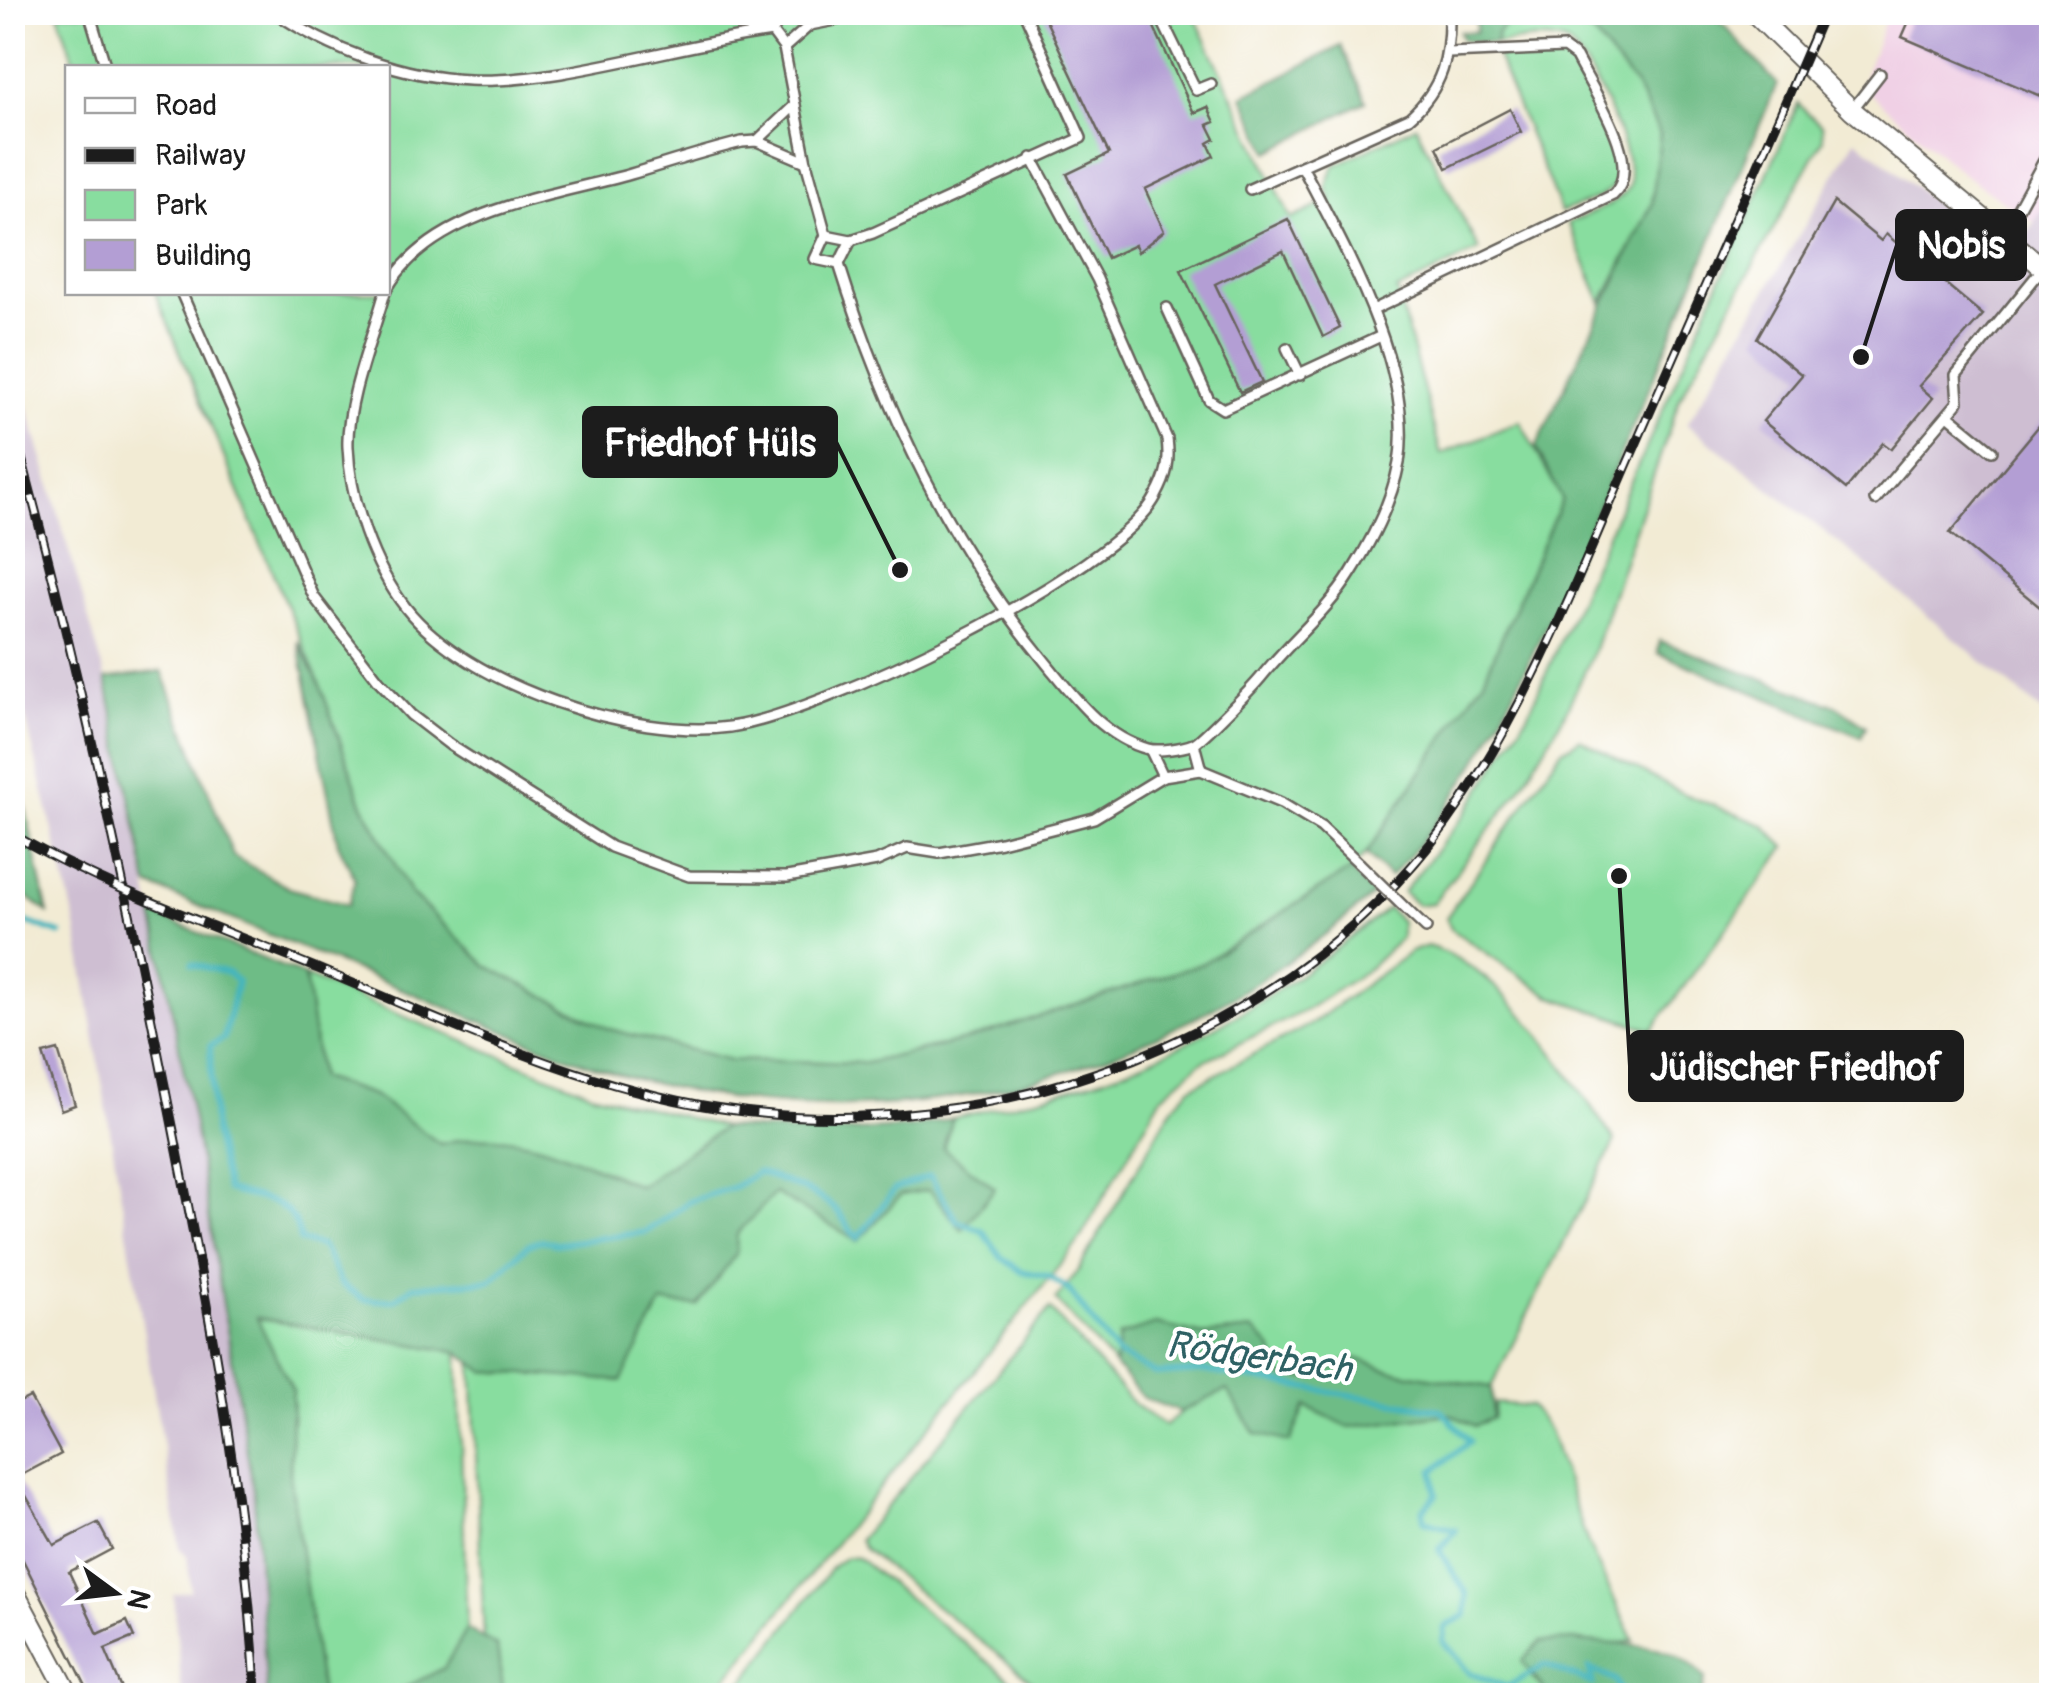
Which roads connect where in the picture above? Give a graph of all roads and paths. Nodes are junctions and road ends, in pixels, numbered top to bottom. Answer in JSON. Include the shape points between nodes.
{"nodes":[{"id":1,"x":88,"y":12,"type":"edge"},
{"id":2,"x":275,"y":12,"type":"edge"},
{"id":3,"x":784,"y":12,"type":"edge"},
{"id":4,"x":876,"y":12,"type":"edge"},
{"id":5,"x":1024,"y":12,"type":"edge"},
{"id":6,"x":1158,"y":12,"type":"edge"},
{"id":7,"x":1449,"y":12,"type":"edge"},
{"id":8,"x":1753,"y":12,"type":"edge"},
{"id":9,"x":810,"y":24,"type":"junction"},
{"id":10,"x":772,"y":32,"type":"junction"},
{"id":11,"x":784,"y":48,"type":"junction"},
{"id":12,"x":1449,"y":53,"type":"junction"},
{"id":13,"x":105,"y":65,"type":"edge"},
{"id":14,"x":1880,"y":74,"type":"dead end"},
{"id":15,"x":1211,"y":84,"type":"dead end"},
{"id":16,"x":794,"y":104,"type":"junction"},
{"id":17,"x":1852,"y":110,"type":"junction"},
{"id":18,"x":757,"y":141,"type":"junction"},
{"id":19,"x":2052,"y":146,"type":"edge"},
{"id":20,"x":1032,"y":158,"type":"junction"},
{"id":21,"x":806,"y":162,"type":"junction"},
{"id":22,"x":1302,"y":166,"type":"junction"},
{"id":23,"x":1250,"y":188,"type":"dead end"},
{"id":24,"x":826,"y":235,"type":"junction"},
{"id":25,"x":2002,"y":236,"type":"junction"},
{"id":26,"x":851,"y":240,"type":"junction"},
{"id":27,"x":839,"y":264,"type":"junction"},
{"id":28,"x":2047,"y":272,"type":"edge"},
{"id":29,"x":390,"y":283,"type":"edge"},
{"id":30,"x":182,"y":295,"type":"edge"},
{"id":31,"x":385,"y":295,"type":"edge"},
{"id":32,"x":1168,"y":308,"type":"dead end"},
{"id":33,"x":1373,"y":310,"type":"junction"},
{"id":34,"x":1380,"y":337,"type":"junction"},
{"id":35,"x":1288,"y":348,"type":"dead end"},
{"id":36,"x":1300,"y":375,"type":"junction"},
{"id":37,"x":1948,"y":415,"type":"junction"},
{"id":38,"x":1992,"y":451,"type":"dead end"},
{"id":39,"x":1876,"y":500,"type":"dead end"},
{"id":40,"x":1004,"y":613,"type":"junction"},
{"id":41,"x":1194,"y":744,"type":"junction"},
{"id":42,"x":1151,"y":751,"type":"junction"},
{"id":43,"x":1200,"y":770,"type":"junction"},
{"id":44,"x":1163,"y":776,"type":"junction"},
{"id":45,"x":1426,"y":928,"type":"dead end"},
{"id":46,"x":12,"y":1587,"type":"edge"},
{"id":47,"x":70,"y":1696,"type":"edge"}],
"edges":[{"from":1,"to":13,"type":"lane"},
{"from":2,"to":10,"type":"lane","via":[[348,52],[469,80],[528,77]]},
{"from":3,"to":9,"type":"lane"},
{"from":3,"to":10,"type":"lane"},
{"from":4,"to":9,"type":"lane"},
{"from":5,"to":20,"type":"lane","via":[[1081,138]]},
{"from":6,"to":15,"type":"lane","via":[[1196,90]]},
{"from":7,"to":12,"type":"lane"},
{"from":8,"to":17,"type":"street"},
{"from":9,"to":11,"type":"lane"},
{"from":10,"to":11,"type":"lane"},
{"from":11,"to":16,"type":"lane"},
{"from":12,"to":22,"type":"lane","via":[[1428,101],[1409,118]]},
{"from":12,"to":33,"type":"lane","via":[[1548,46],[1576,57],[1623,154],[1624,186]]},
{"from":14,"to":17,"type":"lane"},
{"from":16,"to":18,"type":"lane"},
{"from":16,"to":21,"type":"lane"},
{"from":17,"to":25,"type":"street"},
{"from":18,"to":21,"type":"lane"},
{"from":18,"to":29,"type":"lane","via":[[476,220],[421,250]]},
{"from":19,"to":25,"type":"lane"},
{"from":20,"to":26,"type":"lane"},
{"from":20,"to":40,"type":"lane","via":[[1097,279],[1167,439],[1170,461],[1155,500],[1117,538]]},
{"from":21,"to":24,"type":"lane"},
{"from":22,"to":23,"type":"lane"},
{"from":22,"to":33,"type":"lane"},
{"from":24,"to":26,"type":"lane"},
{"from":24,"to":27,"type":"lane","via":[[815,260]]},
{"from":25,"to":28,"type":"street"},
{"from":26,"to":27,"type":"lane"},
{"from":27,"to":40,"type":"lane","via":[[861,334],[928,491]]},
{"from":28,"to":37,"type":"lane","via":[[1956,375],[1958,402]]},
{"from":30,"to":44,"type":"lane","via":[[314,597],[344,641],[411,715],[493,776],[611,847],[688,876],[787,877],[877,861],[907,848],[940,853],[1094,818]]},
{"from":31,"to":40,"type":"lane","via":[[348,444],[362,515],[376,564],[408,611],[484,668],[547,700],[608,716],[732,727],[883,676]]},
{"from":32,"to":36,"type":"lane","via":[[1214,407],[1235,407]]},
{"from":33,"to":34,"type":"lane"},
{"from":34,"to":36,"type":"lane"},
{"from":34,"to":41,"type":"lane","via":[[1396,390],[1399,435],[1388,504],[1319,615]]},
{"from":35,"to":36,"type":"lane"},
{"from":37,"to":38,"type":"lane"},
{"from":37,"to":39,"type":"lane"},
{"from":40,"to":42,"type":"lane","via":[[1079,703],[1114,734]]},
{"from":41,"to":42,"type":"lane"},
{"from":41,"to":43,"type":"lane"},
{"from":42,"to":44,"type":"lane"},
{"from":43,"to":44,"type":"lane"},
{"from":43,"to":45,"type":"lane","bridge":true,"via":[[1321,827]]},
{"from":46,"to":47,"type":"street"}]}
